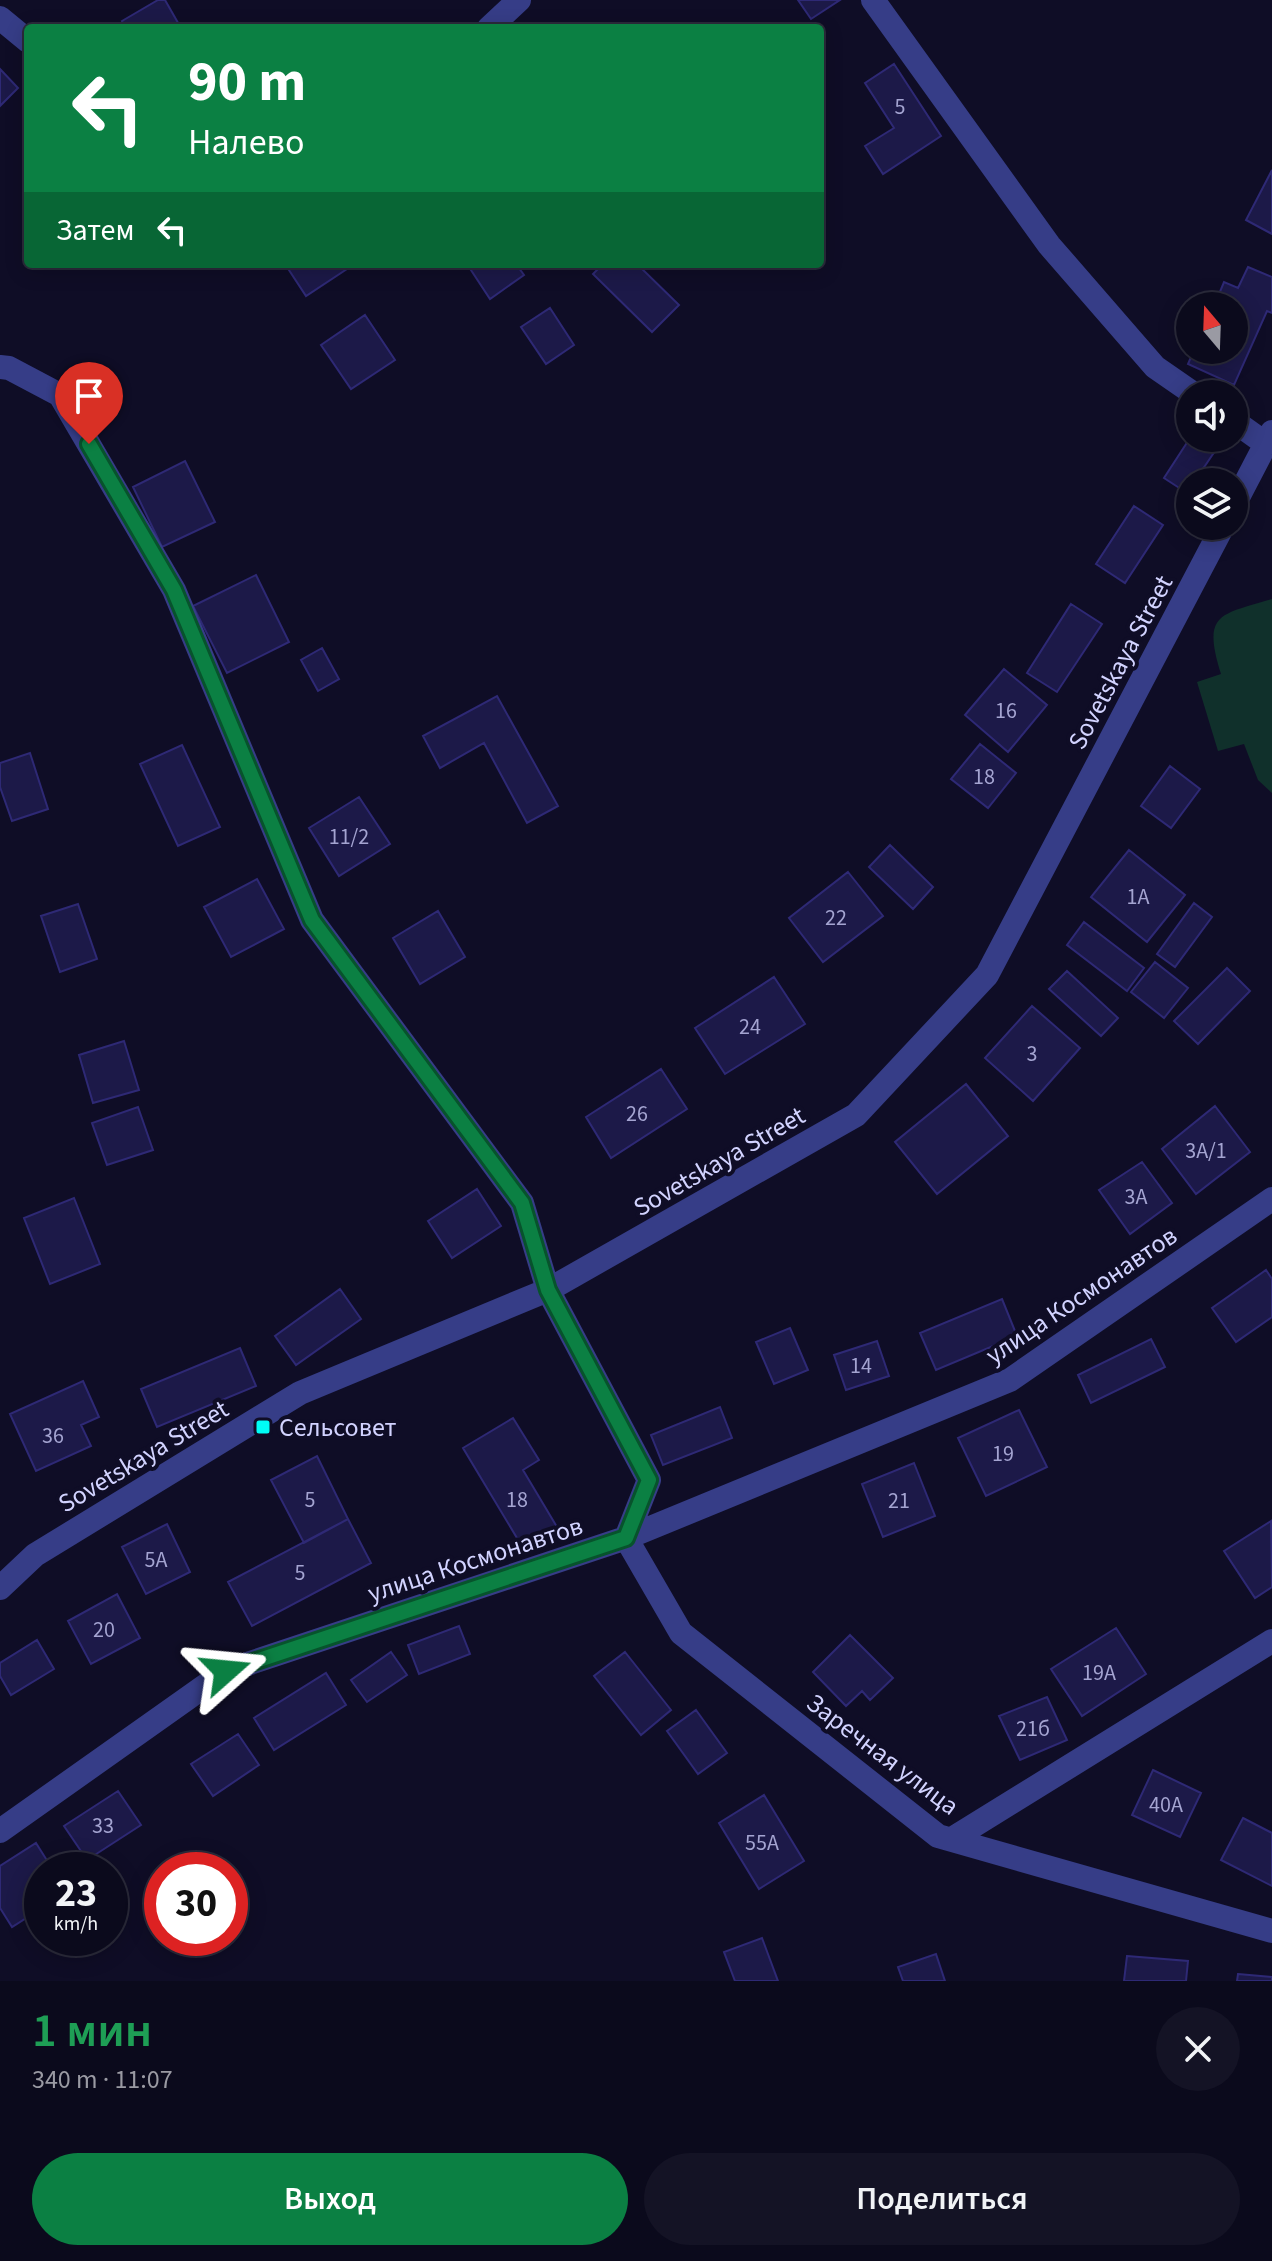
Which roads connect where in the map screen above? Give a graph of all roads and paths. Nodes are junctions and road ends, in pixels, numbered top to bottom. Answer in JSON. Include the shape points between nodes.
{"nodes":[{"id":1,"x":519,"y":0,"type":"edge"},
{"id":2,"x":873,"y":0,"type":"edge"},
{"id":3,"x":0,"y":18,"type":"edge"},
{"id":4,"x":493,"y":24,"type":"edge"},
{"id":5,"x":24,"y":38,"type":"edge"},
{"id":6,"x":0,"y":367,"type":"edge"},
{"id":7,"x":1176,"y":382,"type":"edge"},
{"id":8,"x":1248,"y":428,"type":"edge"},
{"id":9,"x":1269,"y":438,"type":"edge"},
{"id":10,"x":1248,"y":478,"type":"edge"},
{"id":11,"x":1216,"y":540,"type":"edge"},
{"id":12,"x":1272,"y":1199,"type":"edge"},
{"id":13,"x":548,"y":1290,"type":"junction"},
{"id":14,"x":626,"y":1538,"type":"junction"},
{"id":15,"x":0,"y":1588,"type":"edge"},
{"id":16,"x":1272,"y":1641,"type":"edge"},
{"id":17,"x":0,"y":1831,"type":"edge"},
{"id":18,"x":952,"y":1839,"type":"junction"},
{"id":19,"x":1272,"y":1931,"type":"edge"}],
"edges":[{"from":1,"to":4,"type":"street"},
{"from":2,"to":7,"type":"street","via":[[1049,245],[1155,367]]},
{"from":3,"to":5,"type":"street"},
{"from":6,"to":13,"type":"street","via":[[60,395],[174,590],[312,920],[522,1203]]},
{"from":8,"to":9,"type":"street"},
{"from":9,"to":10,"type":"street"},
{"from":11,"to":13,"type":"street","name":"Sovetskaya Street","via":[[987,975],[856,1115]]},
{"from":12,"to":14,"type":"street","name":"улица Космонавтов","via":[[1010,1380]]},
{"from":13,"to":14,"type":"street","via":[[649,1480]]},
{"from":13,"to":15,"type":"street","name":"Sovetskaya Street","via":[[300,1393],[35,1555]]},
{"from":14,"to":17,"type":"street","name":"улица Космонавтов","via":[[226,1671]]},
{"from":14,"to":18,"type":"street","name":"Заречная улица","via":[[681,1633],[938,1836]]},
{"from":16,"to":18,"type":"street"},
{"from":18,"to":19,"type":"street","name":"Заречная улица"}]}
